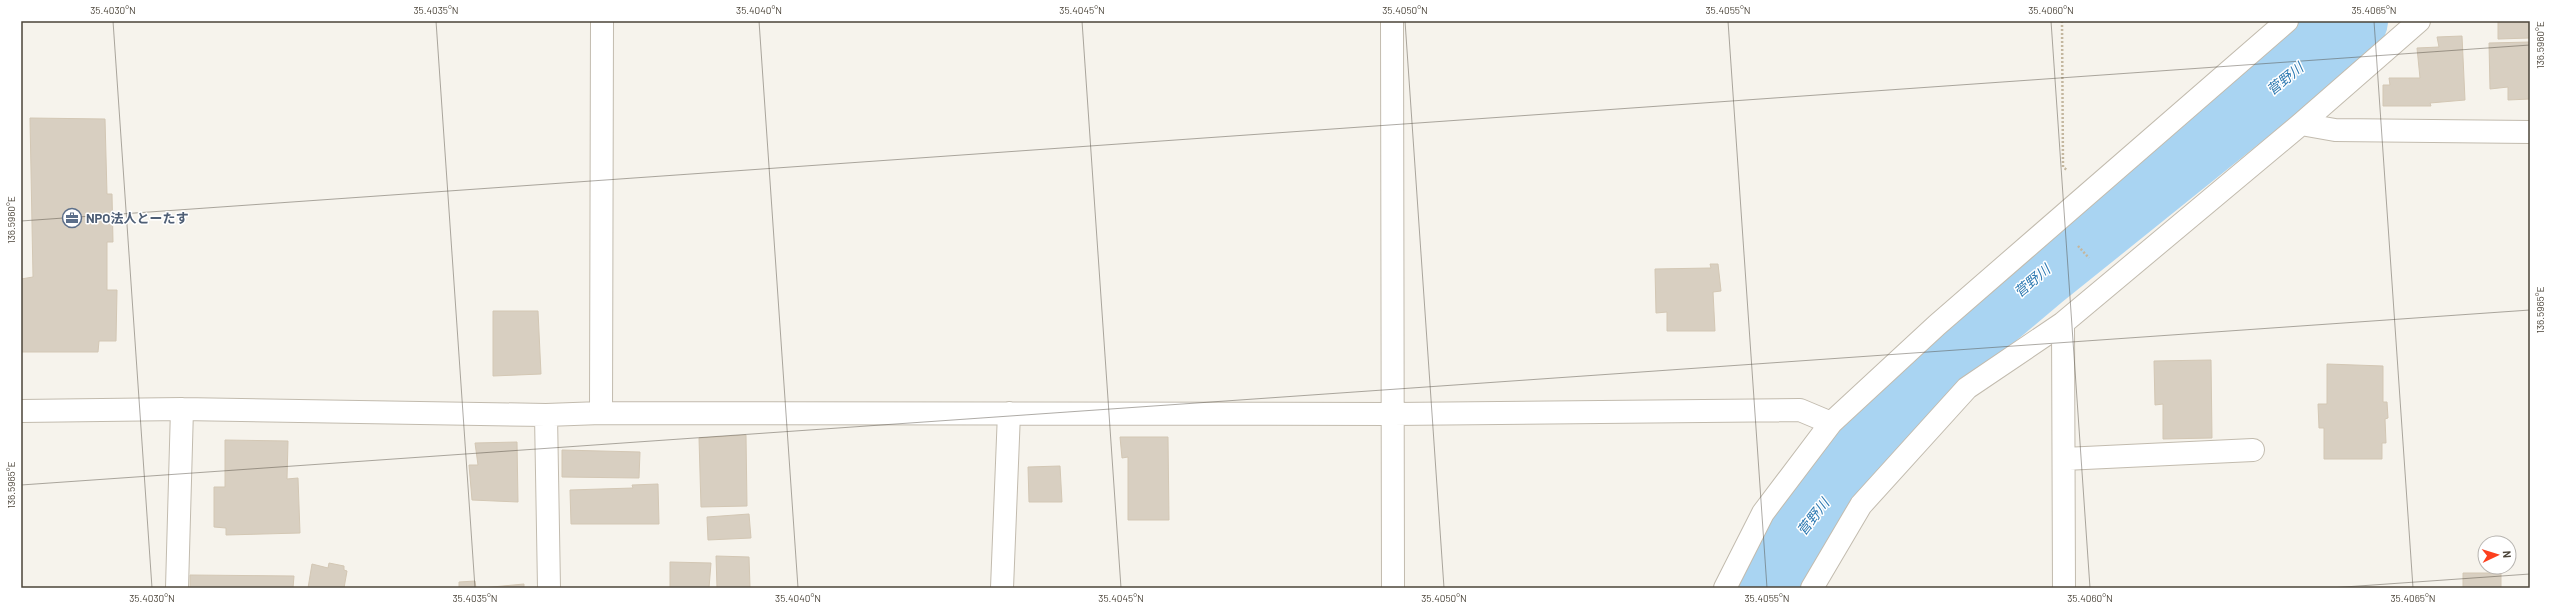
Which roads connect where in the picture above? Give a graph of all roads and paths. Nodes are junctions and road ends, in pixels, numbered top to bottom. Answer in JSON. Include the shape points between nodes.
{"nodes":[{"id":1,"x":602,"y":21,"type":"edge"},
{"id":2,"x":1392,"y":21,"type":"edge"},
{"id":3,"x":2062,"y":21,"type":"edge"},
{"id":4,"x":2287,"y":21,"type":"edge"},
{"id":5,"x":2419,"y":21,"type":"edge"},
{"id":6,"x":2301,"y":124,"type":"junction"},
{"id":7,"x":2530,"y":132,"type":"edge"},
{"id":8,"x":2088,"y":192,"type":"junction"},
{"id":9,"x":2074,"y":242,"type":"dead end"},
{"id":10,"x":2090,"y":260,"type":"dead end"},
{"id":11,"x":2063,"y":323,"type":"junction"},
{"id":12,"x":182,"y":409,"type":"junction"},
{"id":13,"x":21,"y":411,"type":"edge"},
{"id":14,"x":601,"y":413,"type":"junction"},
{"id":15,"x":1009,"y":413,"type":"junction"},
{"id":16,"x":1393,"y":414,"type":"junction"},
{"id":17,"x":546,"y":416,"type":"junction"},
{"id":18,"x":1831,"y":423,"type":"junction"},
{"id":19,"x":2253,"y":450,"type":"dead end"},
{"id":20,"x":2064,"y":458,"type":"junction"},
{"id":21,"x":177,"y":588,"type":"edge"},
{"id":22,"x":549,"y":588,"type":"edge"},
{"id":23,"x":1002,"y":588,"type":"edge"},
{"id":24,"x":1394,"y":588,"type":"edge"},
{"id":25,"x":1725,"y":588,"type":"edge"},
{"id":26,"x":1812,"y":588,"type":"edge"},
{"id":27,"x":2064,"y":588,"type":"edge"}],
"edges":[{"from":1,"to":14,"type":"street"},
{"from":2,"to":16,"type":"street"},
{"from":3,"to":8,"type":"path","via":[[2063,167]]},
{"from":4,"to":8,"type":"street"},
{"from":5,"to":6,"type":"street"},
{"from":6,"to":7,"type":"street","via":[[2335,130]]},
{"from":6,"to":11,"type":"street"},
{"from":8,"to":18,"type":"street","via":[[1937,325]]},
{"from":9,"to":10,"type":"path"},
{"from":11,"to":20,"type":"street"},
{"from":11,"to":26,"type":"street","via":[[1967,388],[1861,506]]},
{"from":12,"to":13,"type":"street"},
{"from":12,"to":17,"type":"street"},
{"from":12,"to":21,"type":"street"},
{"from":14,"to":15,"type":"street"},
{"from":14,"to":17,"type":"street"},
{"from":15,"to":16,"type":"street"},
{"from":15,"to":23,"type":"street"},
{"from":16,"to":18,"type":"street","via":[[1800,410]]},
{"from":16,"to":24,"type":"street"},
{"from":17,"to":22,"type":"street"},
{"from":18,"to":25,"type":"street","via":[[1763,513]]},
{"from":19,"to":20,"type":"street"},
{"from":20,"to":27,"type":"street"}]}
